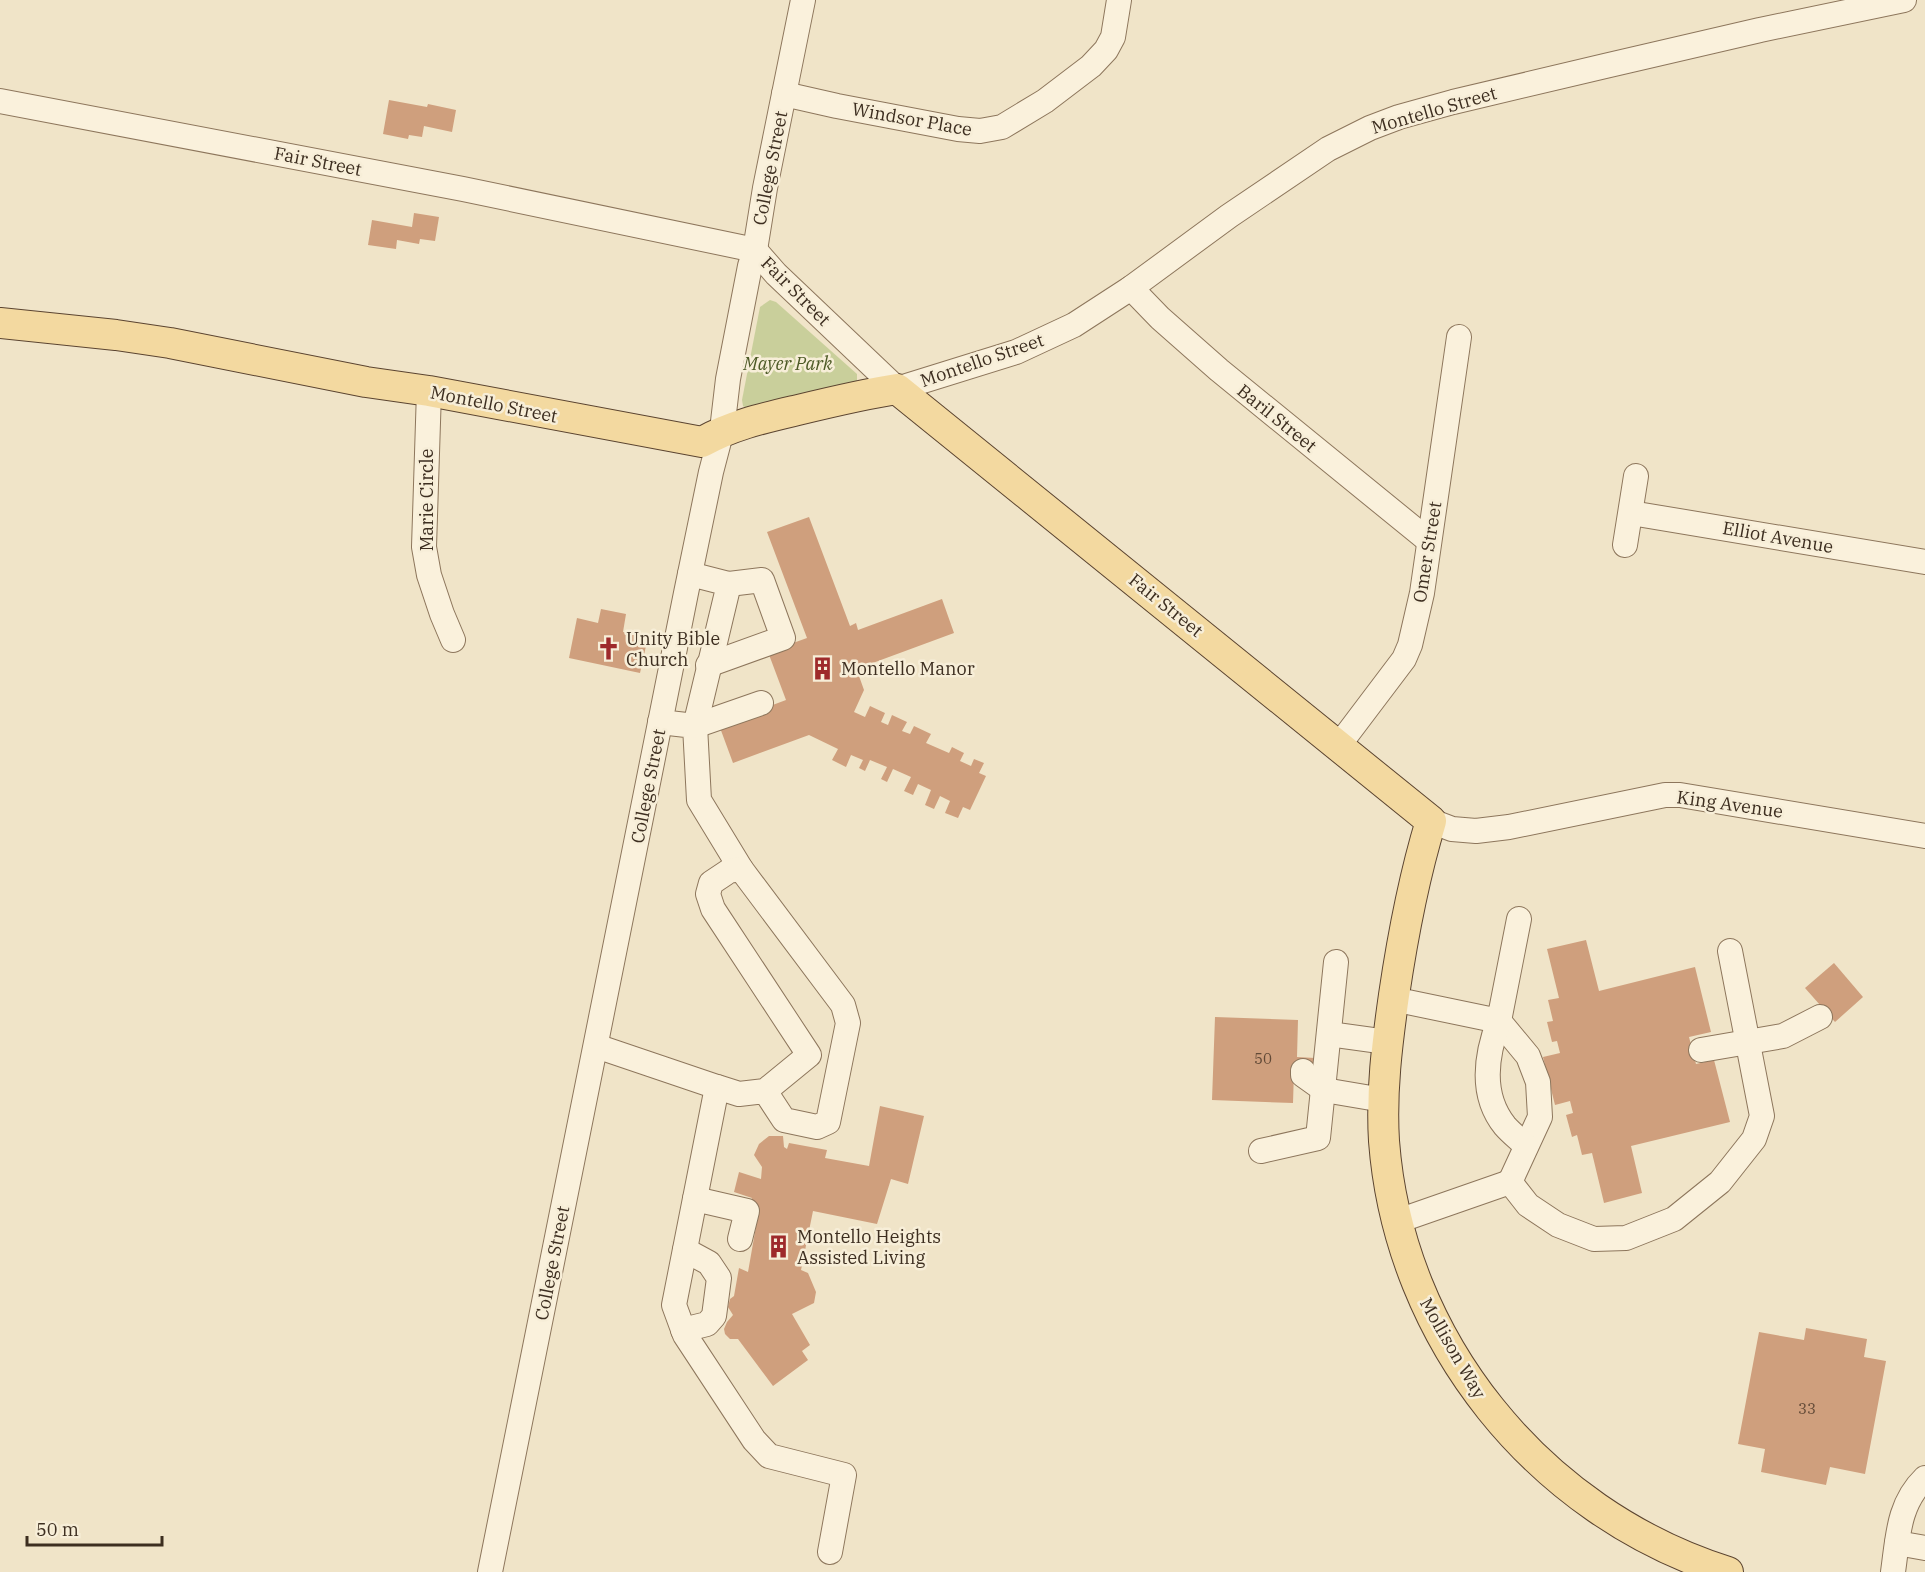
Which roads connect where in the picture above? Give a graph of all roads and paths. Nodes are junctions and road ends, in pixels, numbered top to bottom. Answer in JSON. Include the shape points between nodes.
{"nodes":[{"id":1,"x":803,"y":0,"type":"edge"},
{"id":2,"x":1119,"y":0,"type":"edge"},
{"id":3,"x":1904,"y":0,"type":"edge"},
{"id":4,"x":784,"y":94,"type":"junction"},
{"id":5,"x":0,"y":101,"type":"edge"},
{"id":6,"x":755,"y":250,"type":"junction"},
{"id":7,"x":1131,"y":288,"type":"junction"},
{"id":8,"x":0,"y":323,"type":"edge"},
{"id":9,"x":1459,"y":337,"type":"dead end"},
{"id":10,"x":897,"y":389,"type":"junction"},
{"id":11,"x":429,"y":391,"type":"junction"},
{"id":12,"x":722,"y":430,"type":"junction"},
{"id":13,"x":1636,"y":476,"type":"dead end"},
{"id":14,"x":1631,"y":513,"type":"junction"},
{"id":15,"x":1430,"y":541,"type":"junction"},
{"id":16,"x":1625,"y":546,"type":"dead end"},
{"id":17,"x":1925,"y":562,"type":"edge"},
{"id":18,"x":690,"y":574,"type":"junction"},
{"id":19,"x":729,"y":584,"type":"junction"},
{"id":20,"x":453,"y":640,"type":"dead end"},
{"id":21,"x":708,"y":665,"type":"junction"},
{"id":22,"x":761,"y":703,"type":"dead end"},
{"id":23,"x":660,"y":722,"type":"junction"},
{"id":24,"x":695,"y":726,"type":"junction"},
{"id":25,"x":1339,"y":745,"type":"junction"},
{"id":26,"x":1431,"y":821,"type":"junction"},
{"id":27,"x":1925,"y":836,"type":"edge"},
{"id":28,"x":741,"y":870,"type":"junction"},
{"id":29,"x":1519,"y":919,"type":"dead end"},
{"id":30,"x":1730,"y":951,"type":"dead end"},
{"id":31,"x":1336,"y":962,"type":"dead end"},
{"id":32,"x":1393,"y":999,"type":"junction"},
{"id":33,"x":1820,"y":1017,"type":"dead end"},
{"id":34,"x":1498,"y":1021,"type":"junction"},
{"id":35,"x":1328,"y":1040,"type":"junction"},
{"id":36,"x":1387,"y":1042,"type":"junction"},
{"id":37,"x":1748,"y":1042,"type":"junction"},
{"id":38,"x":596,"y":1046,"type":"junction"},
{"id":39,"x":1701,"y":1050,"type":"dead end"},
{"id":40,"x":809,"y":1055,"type":"junction"},
{"id":41,"x":841,"y":1058,"type":"junction"},
{"id":42,"x":717,"y":1087,"type":"junction"},
{"id":43,"x":1324,"y":1090,"type":"junction"},
{"id":44,"x":765,"y":1091,"type":"junction"},
{"id":45,"x":1383,"y":1100,"type":"junction"},
{"id":46,"x":1526,"y":1146,"type":"junction"},
{"id":47,"x":1260,"y":1150,"type":"dead end"},
{"id":48,"x":1510,"y":1182,"type":"junction"},
{"id":49,"x":695,"y":1199,"type":"junction"},
{"id":50,"x":1398,"y":1221,"type":"junction"},
{"id":51,"x":740,"y":1239,"type":"dead end"},
{"id":52,"x":685,"y":1250,"type":"junction"},
{"id":53,"x":683,"y":1330,"type":"junction"},
{"id":54,"x":1925,"y":1478,"type":"edge"},
{"id":55,"x":1897,"y":1543,"type":"junction"},
{"id":56,"x":1925,"y":1548,"type":"edge"},
{"id":57,"x":830,"y":1552,"type":"dead end"},
{"id":58,"x":1709,"y":1569,"type":"edge"},
{"id":59,"x":490,"y":1572,"type":"edge"},
{"id":60,"x":1893,"y":1572,"type":"edge"}],
"edges":[{"from":1,"to":4,"type":"street","name":"College Street"},
{"from":2,"to":4,"type":"street","name":"Windsor Place","via":[[1113,37],[1106,50],[1044,101],[1002,127],[958,129]]},
{"from":3,"to":7,"type":"street","name":"Montello Street","via":[[1760,30],[1399,117],[1328,149]]},
{"from":4,"to":6,"type":"street","name":"College Street"},
{"from":5,"to":6,"type":"street","name":"Fair Street","via":[[463,189]]},
{"from":6,"to":10,"type":"street","name":"Fair Street"},
{"from":6,"to":12,"type":"street","name":"College Street","via":[[728,379]]},
{"from":7,"to":10,"type":"street","name":"Montello Street","via":[[1074,325],[1016,352]]},
{"from":7,"to":15,"type":"street","name":"Baril Street","via":[[1219,370]]},
{"from":8,"to":11,"type":"main road","name":"Montello Street","via":[[170,343]]},
{"from":9,"to":15,"type":"street","name":"Omer Street"},
{"from":10,"to":12,"type":"main road","name":"Montello Street"},
{"from":10,"to":25,"type":"main road","name":"Fair Street"},
{"from":11,"to":12,"type":"main road","name":"Montello Street","via":[[702,442]]},
{"from":11,"to":20,"type":"street","name":"Marie Circle","via":[[424,547],[429,575]]},
{"from":12,"to":18,"type":"street","name":"College Street"},
{"from":13,"to":14,"type":"street"},
{"from":14,"to":16,"type":"street"},
{"from":14,"to":17,"type":"street","name":"Elliot Avenue"},
{"from":15,"to":25,"type":"street","name":"Omer Street","via":[[1422,593],[1404,659]]},
{"from":18,"to":19,"type":"street"},
{"from":18,"to":23,"type":"street","name":"College Street"},
{"from":19,"to":21,"type":"street"},
{"from":19,"to":21,"type":"street","via":[[762,580],[783,638]]},
{"from":21,"to":24,"type":"street"},
{"from":22,"to":24,"type":"street"},
{"from":23,"to":24,"type":"street"},
{"from":23,"to":38,"type":"street","name":"College Street"},
{"from":24,"to":28,"type":"street","via":[[699,800]]},
{"from":25,"to":26,"type":"main road","name":"Fair Street"},
{"from":26,"to":27,"type":"street","name":"King Avenue","via":[[1452,829],[1476,831],[1680,795]]},
{"from":26,"to":32,"type":"main road","name":"Mollison Way","via":[[1408,906]]},
{"from":28,"to":40,"type":"street","via":[[729,871],[711,883],[708,894],[713,909]]},
{"from":28,"to":41,"type":"street","via":[[843,1005],[848,1023]]},
{"from":29,"to":34,"type":"street"},
{"from":30,"to":37,"type":"street"},
{"from":31,"to":35,"type":"street"},
{"from":32,"to":34,"type":"street"},
{"from":32,"to":36,"type":"main road","name":"Mollison Way"},
{"from":33,"to":37,"type":"street","via":[[1783,1036]]},
{"from":34,"to":46,"type":"street","via":[[1490,1046],[1487,1077],[1493,1103],[1504,1125]]},
{"from":34,"to":46,"type":"street","via":[[1527,1056],[1538,1082],[1540,1117]]},
{"from":35,"to":36,"type":"street"},
{"from":35,"to":43,"type":"street"},
{"from":35,"to":43,"type":"street","via":[[1305,1053],[1303,1064],[1303,1076]]},
{"from":36,"to":45,"type":"main road","name":"Mollison Way"},
{"from":37,"to":39,"type":"street"},
{"from":37,"to":48,"type":"street","via":[[1762,1116],[1754,1139],[1720,1182],[1674,1219],[1626,1238],[1594,1239],[1558,1225],[1535,1210]]},
{"from":38,"to":42,"type":"street"},
{"from":38,"to":59,"type":"street","name":"College Street"},
{"from":40,"to":41,"type":"street"},
{"from":40,"to":44,"type":"street"},
{"from":41,"to":44,"type":"street","via":[[828,1122],[817,1127],[784,1120]]},
{"from":42,"to":44,"type":"street","via":[[739,1094]]},
{"from":42,"to":49,"type":"street"},
{"from":43,"to":45,"type":"street"},
{"from":43,"to":47,"type":"street","via":[[1318,1138]]},
{"from":45,"to":50,"type":"main road","name":"Mollison Way","via":[[1384,1142]]},
{"from":46,"to":48,"type":"street"},
{"from":48,"to":50,"type":"street"},
{"from":49,"to":51,"type":"street","via":[[747,1211]]},
{"from":49,"to":52,"type":"street"},
{"from":50,"to":58,"type":"main road","name":"Mollison Way","via":[[1425,1302],[1458,1364],[1499,1421],[1582,1499],[1644,1537]]},
{"from":52,"to":53,"type":"street","via":[[674,1305]]},
{"from":52,"to":53,"type":"street","via":[[709,1263],[718,1278],[714,1316],[707,1324]]},
{"from":53,"to":57,"type":"street","via":[[754,1440],[770,1456],[844,1474]]},
{"from":54,"to":55,"type":"street","via":[[1902,1513]]},
{"from":55,"to":56,"type":"street"},
{"from":55,"to":60,"type":"street"}]}
